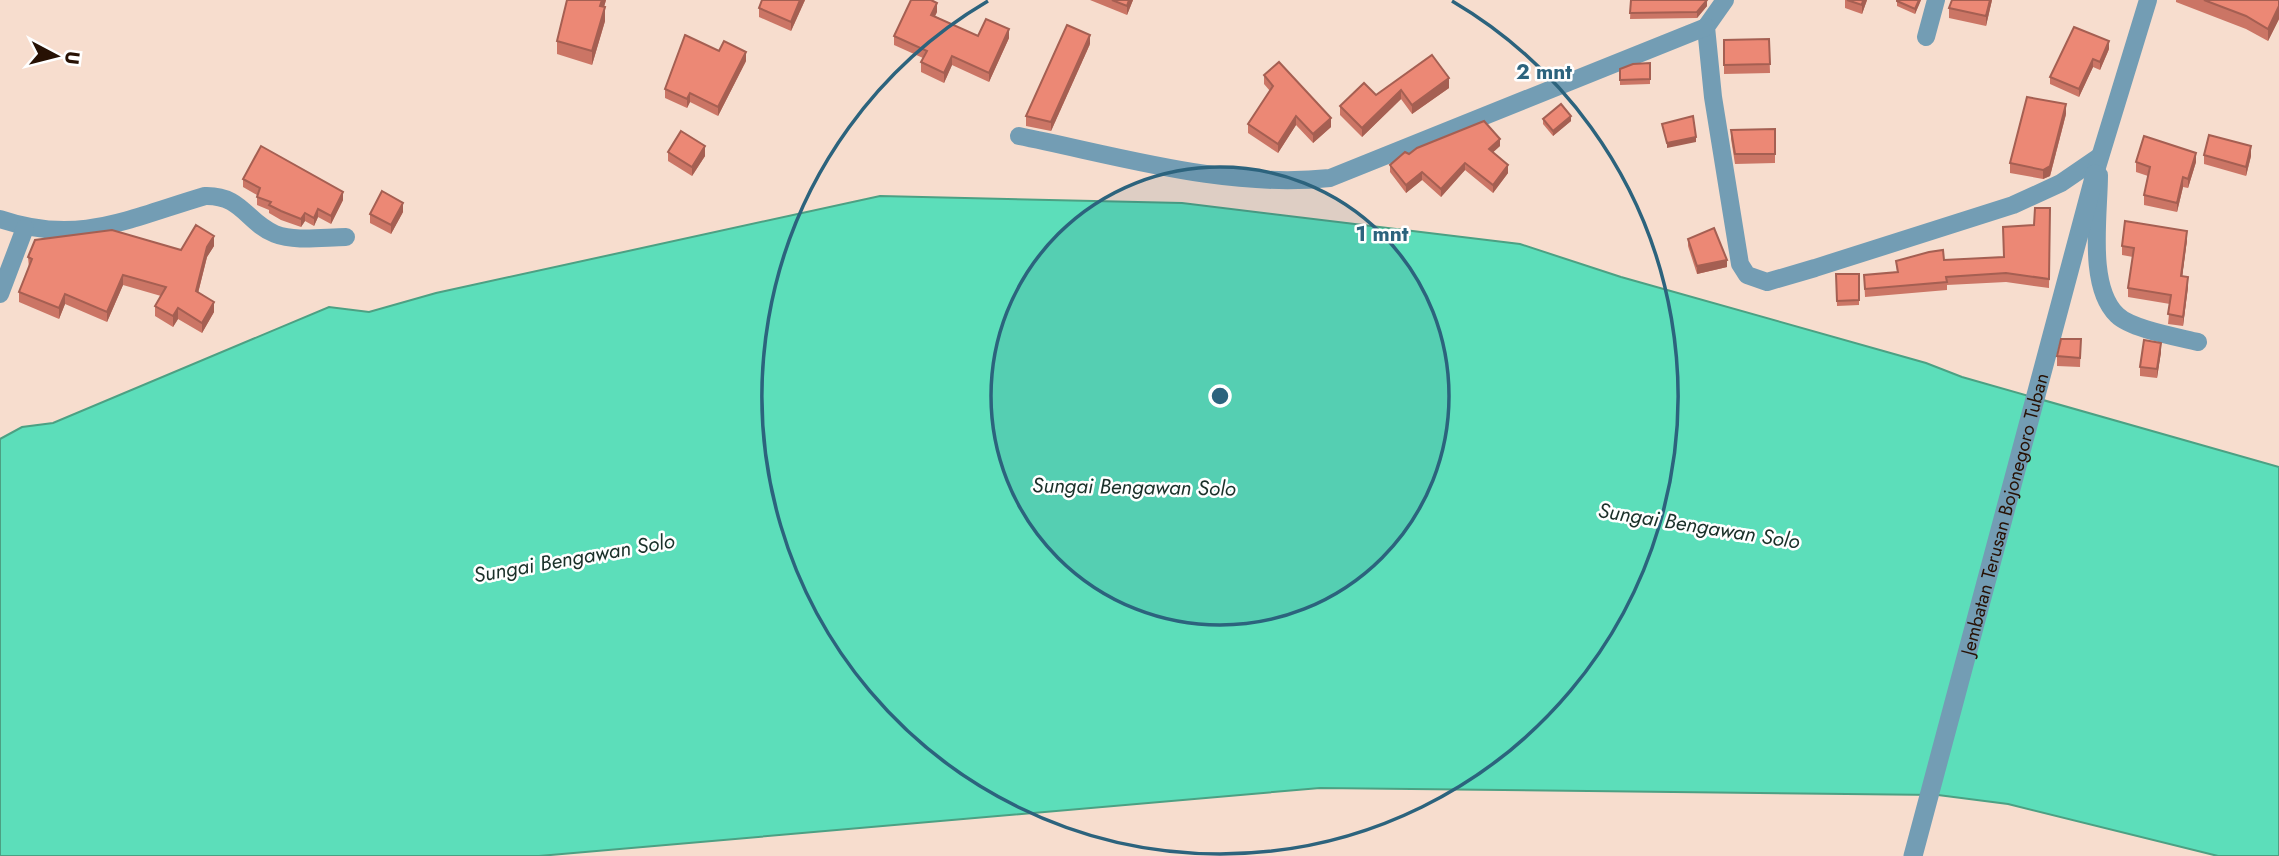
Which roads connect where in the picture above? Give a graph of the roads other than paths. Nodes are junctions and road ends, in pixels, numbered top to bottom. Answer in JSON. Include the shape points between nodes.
{"nodes":[{"id":1,"x":1725,"y":0,"type":"edge"},
{"id":2,"x":1936,"y":0,"type":"edge"},
{"id":3,"x":2148,"y":0,"type":"edge"},
{"id":4,"x":1706,"y":27,"type":"junction"},
{"id":5,"x":1926,"y":37,"type":"dead end"},
{"id":6,"x":1019,"y":136,"type":"dead end"},
{"id":7,"x":2097,"y":166,"type":"junction"},
{"id":8,"x":0,"y":219,"type":"edge"},
{"id":9,"x":25,"y":228,"type":"junction"},
{"id":10,"x":346,"y":237,"type":"dead end"},
{"id":11,"x":0,"y":294,"type":"edge"},
{"id":12,"x":2198,"y":342,"type":"dead end"},
{"id":13,"x":1913,"y":856,"type":"edge"}],
"edges":[{"from":1,"to":4,"type":"street"},
{"from":2,"to":5,"type":"street"},
{"from":3,"to":7,"type":"street"},
{"from":4,"to":6,"type":"street","via":[[1330,178],[1300,181],[1195,172]]},
{"from":4,"to":7,"type":"street","via":[[1740,264],[1757,281],[1815,268],[2013,205]]},
{"from":7,"to":12,"type":"street","via":[[2098,284],[2117,316]]},
{"from":7,"to":13,"type":"street","name":"Jembatan Terusan Bojonegoro Tuban"},
{"from":8,"to":9,"type":"street"},
{"from":9,"to":10,"type":"street","via":[[75,232],[219,196],[234,201],[279,236]]},
{"from":9,"to":11,"type":"street"}]}
